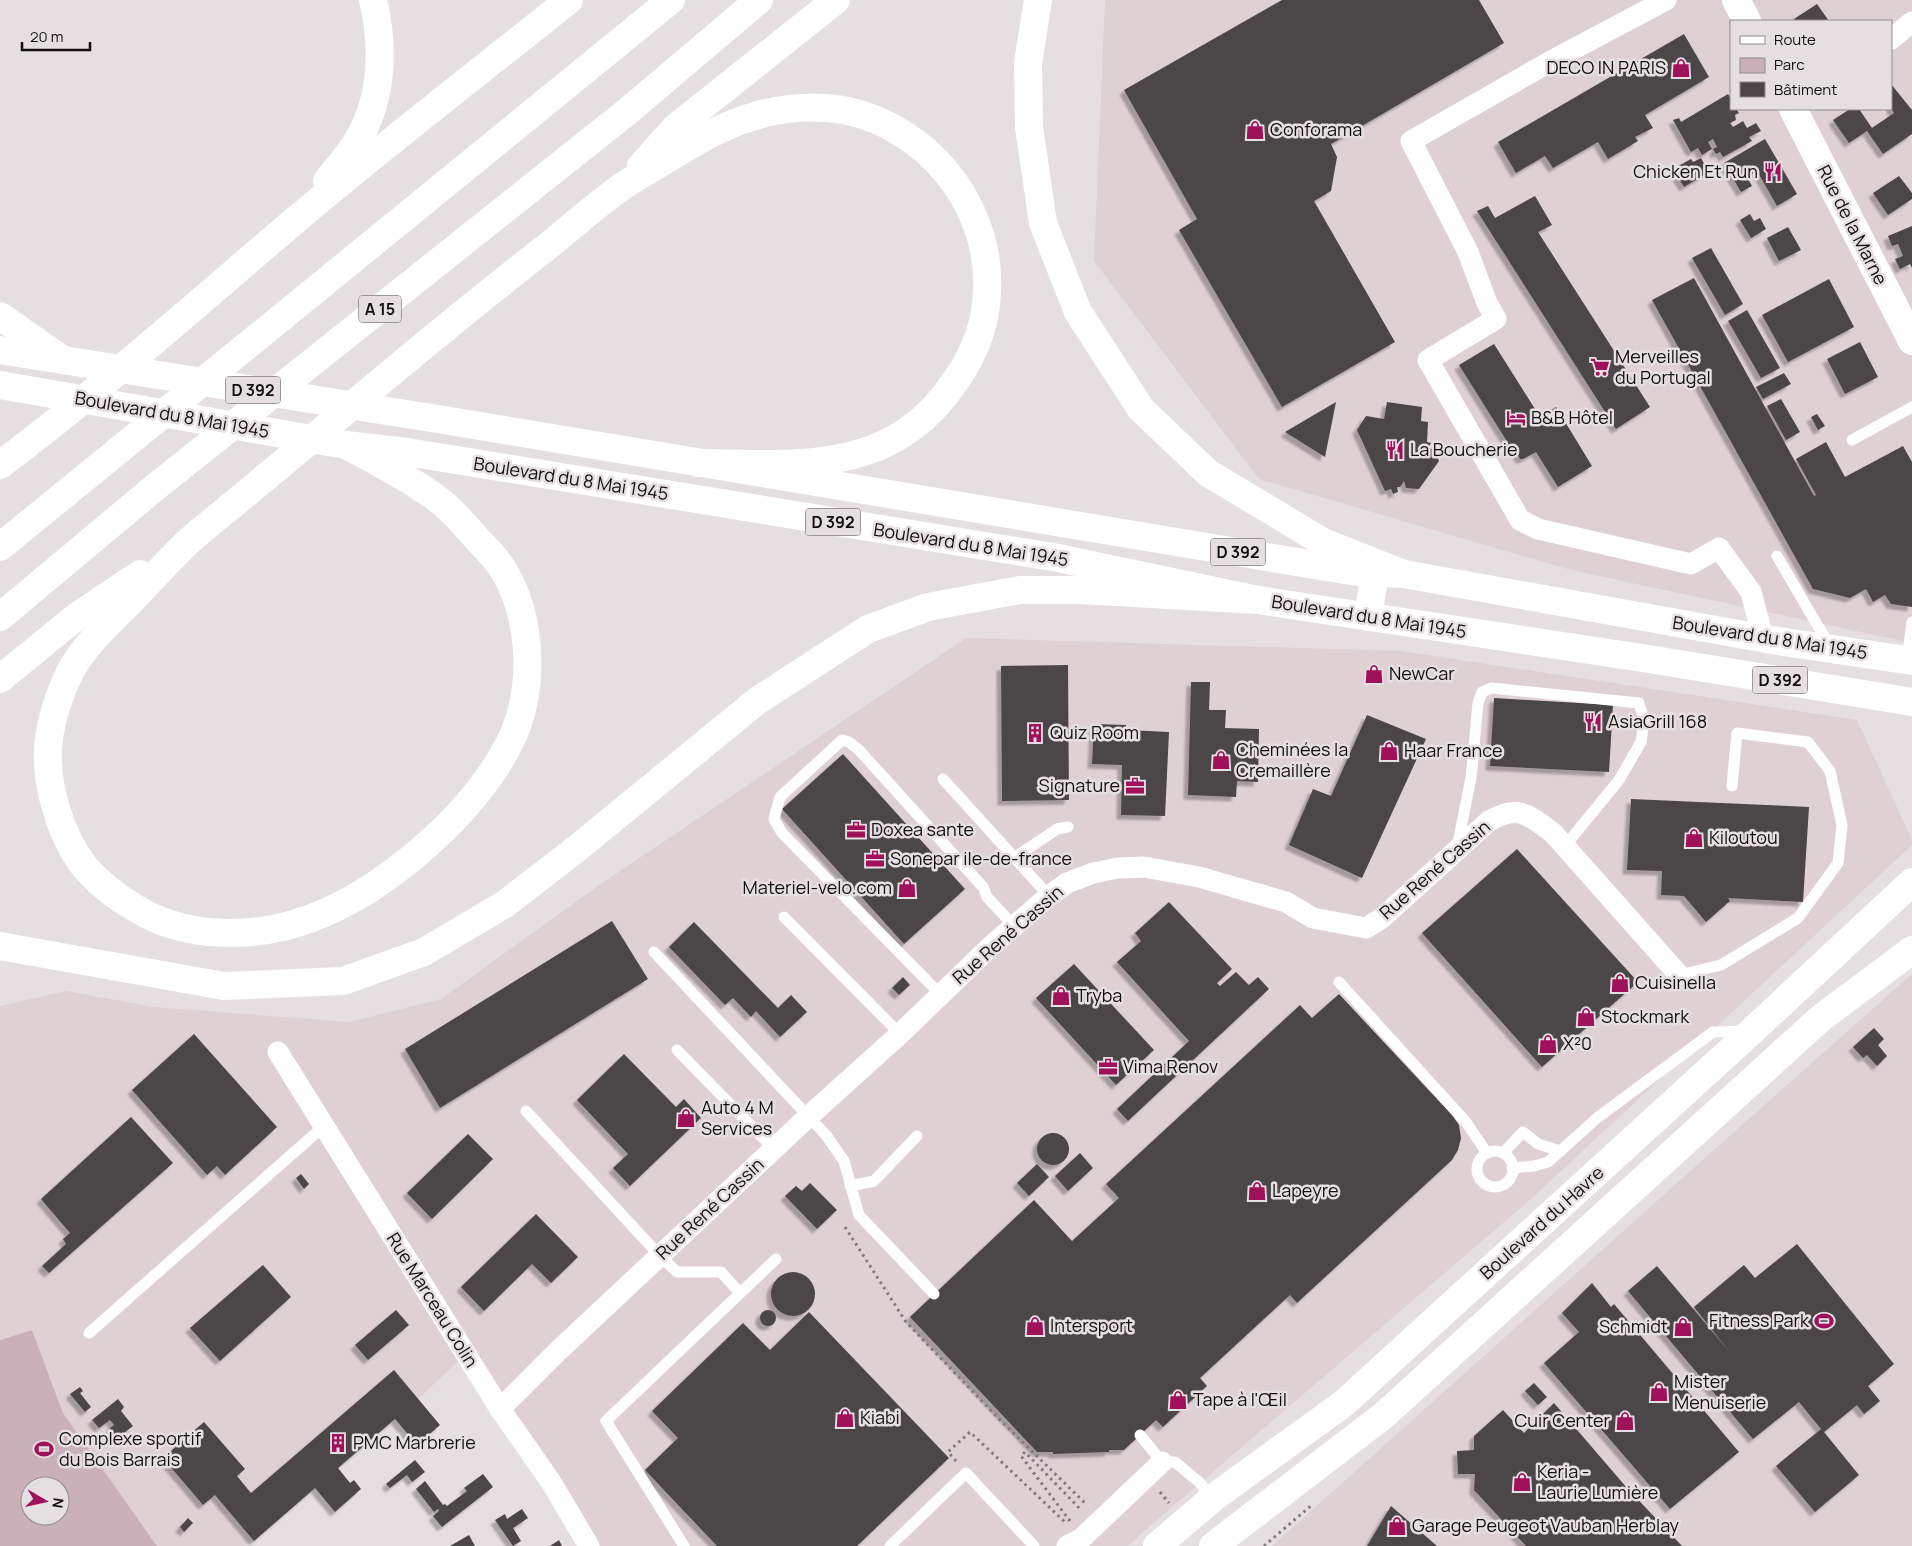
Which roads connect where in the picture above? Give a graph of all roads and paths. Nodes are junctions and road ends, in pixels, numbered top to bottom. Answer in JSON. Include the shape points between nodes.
{"nodes":[{"id":1,"x":373,"y":0,"type":"edge"},
{"id":2,"x":569,"y":0,"type":"edge"},
{"id":3,"x":671,"y":0,"type":"edge"},
{"id":4,"x":759,"y":0,"type":"edge"},
{"id":5,"x":836,"y":0,"type":"edge"},
{"id":6,"x":1038,"y":0,"type":"edge"},
{"id":7,"x":1666,"y":0,"type":"edge"},
{"id":8,"x":1736,"y":0,"type":"edge"},
{"id":9,"x":1746,"y":20,"type":"edge"},
{"id":10,"x":1912,"y":22,"type":"edge"},
{"id":11,"x":1892,"y":38,"type":"edge"},
{"id":12,"x":1795,"y":110,"type":"edge"},
{"id":13,"x":621,"y":187,"type":"junction"},
{"id":14,"x":300,"y":216,"type":"junction"},
{"id":15,"x":0,"y":316,"type":"edge"},
{"id":16,"x":1912,"y":341,"type":"edge"},
{"id":17,"x":0,"y":350,"type":"edge"},
{"id":18,"x":63,"y":360,"type":"junction"},
{"id":19,"x":0,"y":385,"type":"edge"},
{"id":20,"x":1912,"y":407,"type":"edge"},
{"id":21,"x":1852,"y":440,"type":"dead end"},
{"id":22,"x":346,"y":445,"type":"junction"},
{"id":23,"x":698,"y":462,"type":"junction"},
{"id":24,"x":0,"y":465,"type":"edge"},
{"id":25,"x":189,"y":541,"type":"junction"},
{"id":26,"x":0,"y":547,"type":"edge"},
{"id":27,"x":1777,"y":556,"type":"dead end"},
{"id":28,"x":1375,"y":573,"type":"junction"},
{"id":29,"x":1404,"y":574,"type":"junction"},
{"id":30,"x":1258,"y":600,"type":"junction"},
{"id":31,"x":0,"y":617,"type":"edge"},
{"id":32,"x":1368,"y":617,"type":"junction"},
{"id":33,"x":1912,"y":622,"type":"edge"},
{"id":34,"x":1763,"y":638,"type":"junction"},
{"id":35,"x":1831,"y":649,"type":"junction"},
{"id":36,"x":1909,"y":661,"type":"edge"},
{"id":37,"x":0,"y":679,"type":"edge"},
{"id":38,"x":1912,"y":702,"type":"edge"},
{"id":39,"x":944,"y":779,"type":"dead end"},
{"id":40,"x":1732,"y":786,"type":"dead end"},
{"id":41,"x":1068,"y":827,"type":"dead end"},
{"id":42,"x":1565,"y":846,"type":"junction"},
{"id":43,"x":1457,"y":850,"type":"junction"},
{"id":44,"x":1014,"y":858,"type":"junction"},
{"id":45,"x":1912,"y":882,"type":"edge"},
{"id":46,"x":1049,"y":896,"type":"junction"},
{"id":47,"x":784,"y":917,"type":"dead end"},
{"id":48,"x":1014,"y":926,"type":"junction"},
{"id":49,"x":0,"y":946,"type":"edge"},
{"id":50,"x":1912,"y":950,"type":"edge"},
{"id":51,"x":654,"y":952,"type":"dead end"},
{"id":52,"x":1679,"y":975,"type":"joint"},
{"id":53,"x":1340,"y":982,"type":"dead end"},
{"id":54,"x":941,"y":995,"type":"junction"},
{"id":55,"x":1753,"y":1030,"type":"junction"},
{"id":56,"x":900,"y":1034,"type":"junction"},
{"id":57,"x":677,"y":1050,"type":"dead end"},
{"id":58,"x":278,"y":1052,"type":"dead end"},
{"id":59,"x":526,"y":1111,"type":"dead end"},
{"id":60,"x":809,"y":1116,"type":"junction"},
{"id":61,"x":324,"y":1126,"type":"junction"},
{"id":62,"x":917,"y":1136,"type":"dead end"},
{"id":63,"x":774,"y":1149,"type":"junction"},
{"id":64,"x":1561,"y":1151,"type":"junction"},
{"id":65,"x":1487,"y":1153,"type":"junction"},
{"id":66,"x":1504,"y":1153,"type":"junction"},
{"id":67,"x":1512,"y":1168,"type":"junction"},
{"id":68,"x":850,"y":1186,"type":"junction"},
{"id":69,"x":859,"y":1215,"type":"junction"},
{"id":70,"x":660,"y":1256,"type":"junction"},
{"id":71,"x":776,"y":1259,"type":"dead end"},
{"id":72,"x":740,"y":1293,"type":"junction"},
{"id":73,"x":934,"y":1294,"type":"dead end"},
{"id":74,"x":89,"y":1333,"type":"dead end"},
{"id":75,"x":500,"y":1409,"type":"junction"},
{"id":76,"x":1140,"y":1435,"type":"dead end"},
{"id":77,"x":1162,"y":1462,"type":"junction"},
{"id":78,"x":966,"y":1473,"type":"junction"},
{"id":79,"x":1146,"y":1478,"type":"junction"},
{"id":80,"x":1214,"y":1498,"type":"junction"},
{"id":81,"x":1094,"y":1499,"type":"dead end"},
{"id":82,"x":1088,"y":1505,"type":"junction"},
{"id":83,"x":1172,"y":1506,"type":"dead end"},
{"id":84,"x":588,"y":1546,"type":"edge"},
{"id":85,"x":684,"y":1546,"type":"edge"},
{"id":86,"x":890,"y":1546,"type":"edge"},
{"id":87,"x":1034,"y":1546,"type":"edge"},
{"id":88,"x":1067,"y":1546,"type":"edge"},
{"id":89,"x":1157,"y":1546,"type":"edge"},
{"id":90,"x":1212,"y":1546,"type":"edge"}],
"edges":[{"from":1,"to":14,"type":"main road","via":[[378,20],[380,62],[372,103],[360,137]]},
{"from":2,"to":14,"type":"main road"},
{"from":3,"to":26,"type":"main road"},
{"from":4,"to":31,"type":"main road","number":"A 15","via":[[628,112],[161,483]]},
{"from":5,"to":13,"type":"main road","via":[[675,128]]},
{"from":6,"to":29,"type":"main road","via":[[1028,63],[1029,127],[1043,224],[1078,312],[1141,409],[1208,473],[1323,542]]},
{"from":7,"to":34,"type":"street","via":[[1588,40],[1410,141],[1468,252],[1496,319],[1428,360],[1520,520],[1538,529],[1691,564],[1719,548],[1751,592]]},
{"from":8,"to":9,"type":"main road"},
{"from":10,"to":11,"type":"street"},
{"from":12,"to":16,"type":"main road","name":"Rue de la Marne"},
{"from":13,"to":23,"type":"main road","via":[[717,129],[755,116],[791,108],[859,114],[892,128],[944,168],[965,196],[987,256],[983,325],[971,358],[951,389],[923,420],[902,437],[854,456],[828,461],[798,464]]},
{"from":13,"to":25,"type":"main road","via":[[469,308]]},
{"from":14,"to":24,"type":"main road","via":[[153,343]]},
{"from":15,"to":18,"type":"main road"},
{"from":17,"to":18,"type":"main road","name":"Boulevard du 8 Mai 1945","number":"D 392"},
{"from":18,"to":23,"type":"main road","name":"Boulevard du 8 Mai 1945","number":"D 392"},
{"from":19,"to":22,"type":"main road","name":"Boulevard du 8 Mai 1945","number":"D 392"},
{"from":20,"to":21,"type":"lane"},
{"from":22,"to":25,"type":"main road","via":[[431,494],[500,563],[523,615],[528,666],[521,712],[512,738],[472,798],[402,866],[357,896],[304,922],[257,932],[216,932],[165,923],[141,912],[102,884],[84,866],[57,812],[48,753],[61,693],[73,667],[90,642]]},
{"from":22,"to":30,"type":"main road","name":"Boulevard du 8 Mai 1945","number":"D 392","via":[[1053,557]]},
{"from":23,"to":28,"type":"main road","name":"Boulevard du 8 Mai 1945","number":"D 392"},
{"from":25,"to":37,"type":"main road","via":[[76,617]]},
{"from":27,"to":35,"type":"lane"},
{"from":28,"to":29,"type":"main road","name":"Boulevard du 8 Mai 1945","number":"D 392"},
{"from":28,"to":32,"type":"main road"},
{"from":29,"to":34,"type":"main road","name":"Boulevard du 8 Mai 1945","number":"D 392"},
{"from":30,"to":32,"type":"main road","name":"Boulevard du 8 Mai 1945","number":"D 392"},
{"from":30,"to":49,"type":"main road","via":[[1080,590],[1020,590],[928,607],[868,629],[757,701],[505,904],[424,952],[343,981],[224,986]]},
{"from":32,"to":38,"type":"main road","name":"Boulevard du 8 Mai 1945","number":"D 392"},
{"from":33,"to":36,"type":"lane"},
{"from":34,"to":35,"type":"main road","name":"Boulevard du 8 Mai 1945","number":"D 392"},
{"from":35,"to":36,"type":"main road","name":"Boulevard du 8 Mai 1945","number":"D 392"},
{"from":39,"to":44,"type":"lane"},
{"from":40,"to":52,"type":"lane","via":[[1737,733],[1808,742],[1830,771],[1842,825],[1838,864],[1798,918],[1721,965]]},
{"from":41,"to":44,"type":"lane","via":[[1057,829]]},
{"from":42,"to":43,"type":"street","name":"Rue René Cassin","via":[[1554,833],[1529,815],[1517,812],[1502,814],[1489,821]]},
{"from":42,"to":43,"type":"lane","via":[[1619,780],[1641,742],[1644,720],[1639,703],[1491,688],[1482,692],[1478,703],[1471,778]]},
{"from":42,"to":52,"type":"street","name":"Rue René Cassin"},
{"from":43,"to":46,"type":"street","name":"Rue René Cassin","via":[[1382,918],[1366,928],[1313,918],[1286,902],[1199,877],[1144,867],[1093,873],[1068,883]]},
{"from":44,"to":46,"type":"lane"},
{"from":45,"to":55,"type":"main road","name":"Boulevard du Havre"},
{"from":46,"to":48,"type":"street","name":"Rue René Cassin"},
{"from":47,"to":56,"type":"lane"},
{"from":48,"to":54,"type":"street","name":"Rue René Cassin"},
{"from":48,"to":54,"type":"lane","via":[[987,897],[983,887],[850,742],[842,740],[780,797],[774,819],[782,833]]},
{"from":50,"to":90,"type":"main road","name":"Boulevard du Havre","via":[[1821,1018],[1383,1416]]},
{"from":51,"to":60,"type":"lane"},
{"from":53,"to":65,"type":"lane","via":[[1466,1122]]},
{"from":54,"to":56,"type":"street","name":"Rue René Cassin"},
{"from":55,"to":64,"type":"lane","via":[[1713,1032],[1597,1118]]},
{"from":55,"to":80,"type":"main road","name":"Boulevard du Havre","via":[[1343,1404]]},
{"from":56,"to":60,"type":"street","name":"Rue René Cassin"},
{"from":57,"to":63,"type":"lane"},
{"from":58,"to":61,"type":"street","name":"Rue Marceau Colin"},
{"from":59,"to":70,"type":"lane"},
{"from":60,"to":63,"type":"street","name":"Rue René Cassin"},
{"from":60,"to":68,"type":"lane","via":[[844,1161]]},
{"from":61,"to":74,"type":"lane"},
{"from":61,"to":75,"type":"street","name":"Rue Marceau Colin"},
{"from":62,"to":68,"type":"lane","via":[[874,1181]]},
{"from":63,"to":70,"type":"street","name":"Rue René Cassin"},
{"from":64,"to":66,"type":"lane","via":[[1538,1144],[1523,1132]]},
{"from":64,"to":67,"type":"lane","via":[[1548,1162]]},
{"from":65,"to":66,"type":"lane"},
{"from":65,"to":67,"type":"lane","via":[[1477,1170],[1485,1184],[1501,1185],[1510,1178]]},
{"from":66,"to":67,"type":"lane"},
{"from":68,"to":69,"type":"lane"},
{"from":69,"to":73,"type":"lane"},
{"from":69,"to":82,"type":"path","via":[[845,1227],[906,1322]]},
{"from":70,"to":72,"type":"lane","via":[[677,1272],[721,1272]]},
{"from":70,"to":75,"type":"street","name":"Rue René Cassin"},
{"from":71,"to":72,"type":"lane"},
{"from":72,"to":85,"type":"lane","via":[[606,1421]]},
{"from":75,"to":84,"type":"street","name":"Rue Marceau Colin","via":[[551,1482]]},
{"from":76,"to":77,"type":"lane"},
{"from":77,"to":79,"type":"street"},
{"from":77,"to":80,"type":"lane","via":[[1175,1462]]},
{"from":78,"to":82,"type":"path","via":[[948,1452],[970,1432],[1067,1524],[1070,1521],[1021,1456],[1025,1452],[1081,1511]]},
{"from":78,"to":86,"type":"lane"},
{"from":78,"to":87,"type":"lane"},
{"from":79,"to":83,"type":"path"},
{"from":79,"to":88,"type":"street","via":[[1081,1539]]},
{"from":80,"to":89,"type":"main road","name":"Boulevard du Havre"},
{"from":81,"to":82,"type":"path"}]}
